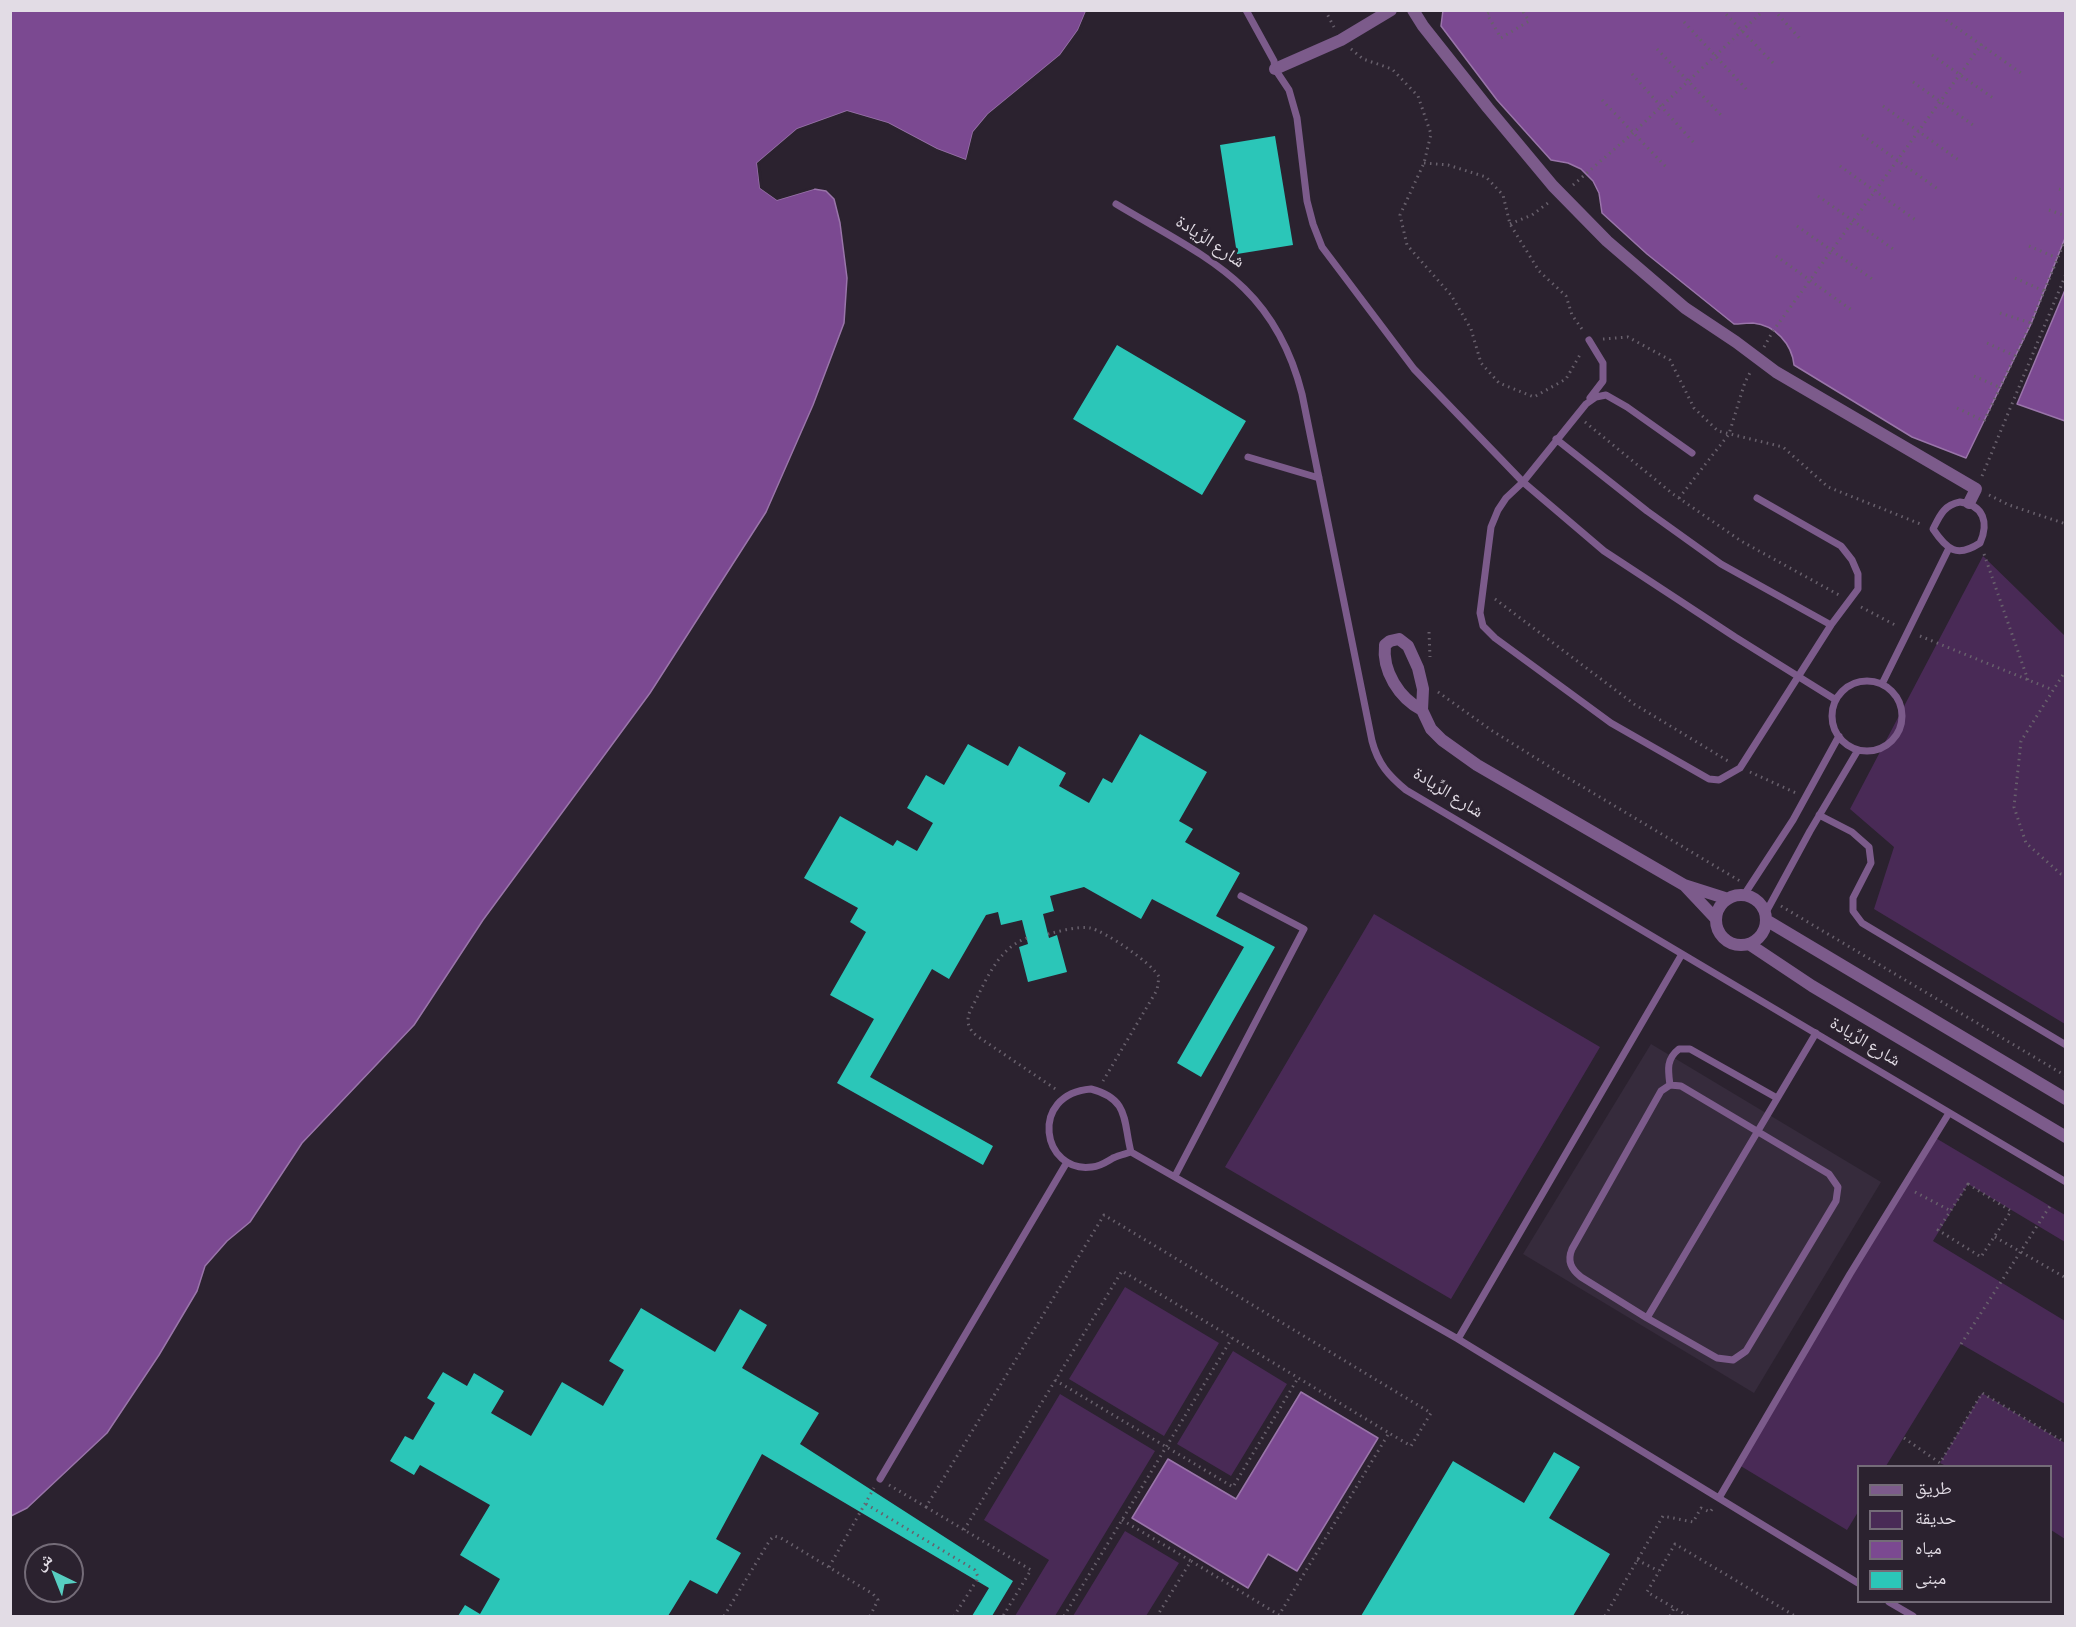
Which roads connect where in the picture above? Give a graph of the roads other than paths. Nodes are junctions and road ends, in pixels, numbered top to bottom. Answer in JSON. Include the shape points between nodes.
{"nodes":[{"id":1,"x":1246,"y":10,"type":"edge"},
{"id":2,"x":1391,"y":10,"type":"edge"},
{"id":3,"x":1413,"y":10,"type":"edge"},
{"id":4,"x":1275,"y":69,"type":"junction"},
{"id":5,"x":1116,"y":204,"type":"dead end"},
{"id":6,"x":1589,"y":340,"type":"road end"},
{"id":7,"x":1586,"y":404,"type":"junction"},
{"id":8,"x":1556,"y":440,"type":"junction"},
{"id":9,"x":1692,"y":453,"type":"dead end"},
{"id":10,"x":1248,"y":457,"type":"dead end"},
{"id":11,"x":1319,"y":478,"type":"junction"},
{"id":12,"x":1523,"y":483,"type":"junction"},
{"id":13,"x":1757,"y":498,"type":"dead end"},
{"id":14,"x":1969,"y":503,"type":"junction"},
{"id":15,"x":1949,"y":548,"type":"junction"},
{"id":16,"x":1831,"y":625,"type":"junction"},
{"id":17,"x":1798,"y":677,"type":"junction"},
{"id":18,"x":1882,"y":684,"type":"junction"},
{"id":19,"x":1836,"y":700,"type":"junction"},
{"id":20,"x":1422,"y":710,"type":"junction"},
{"id":21,"x":1839,"y":736,"type":"junction"},
{"id":22,"x":1858,"y":750,"type":"junction"},
{"id":23,"x":1819,"y":816,"type":"junction"},
{"id":24,"x":1684,"y":885,"type":"junction"},
{"id":25,"x":1747,"y":891,"type":"junction"},
{"id":26,"x":1240,"y":896,"type":"dead end"},
{"id":27,"x":1728,"y":899,"type":"junction"},
{"id":28,"x":1766,"y":917,"type":"junction"},
{"id":29,"x":1716,"y":919,"type":"junction"},
{"id":30,"x":1749,"y":944,"type":"junction"},
{"id":31,"x":1682,"y":954,"type":"junction"},
{"id":32,"x":1816,"y":1033,"type":"junction"},
{"id":33,"x":2066,"y":1045,"type":"edge"},
{"id":34,"x":1670,"y":1085,"type":"junction"},
{"id":35,"x":1778,"y":1098,"type":"junction"},
{"id":36,"x":2066,"y":1099,"type":"edge"},
{"id":37,"x":1949,"y":1113,"type":"junction"},
{"id":38,"x":1757,"y":1132,"type":"junction"},
{"id":39,"x":2066,"y":1137,"type":"edge"},
{"id":40,"x":1131,"y":1152,"type":"junction"},
{"id":41,"x":1067,"y":1162,"type":"junction"},
{"id":42,"x":1175,"y":1176,"type":"junction"},
{"id":43,"x":2066,"y":1182,"type":"edge"},
{"id":44,"x":1647,"y":1318,"type":"junction"},
{"id":45,"x":1458,"y":1339,"type":"junction"},
{"id":46,"x":880,"y":1479,"type":"road end"},
{"id":47,"x":1719,"y":1498,"type":"junction"},
{"id":48,"x":1857,"y":1582,"type":"edge"},
{"id":49,"x":1891,"y":1603,"type":"edge"},
{"id":50,"x":1913,"y":1617,"type":"edge"}],
"edges":[{"from":1,"to":4,"type":"lane"},
{"from":2,"to":4,"type":"street","via":[[1341,40]]},
{"from":3,"to":14,"type":"street","via":[[1539,169],[1607,241],[1684,308],[1776,372],[1977,489]]},
{"from":4,"to":12,"type":"lane","via":[[1289,90],[1297,118],[1307,201],[1322,247],[1414,369]]},
{"from":5,"to":11,"type":"lane","name":"شارع الرِّيادة","via":[[1220,267],[1262,307],[1283,339],[1297,376]]},
{"from":6,"to":7,"type":"lane","via":[[1603,363],[1603,381]]},
{"from":7,"to":8,"type":"lane"},
{"from":7,"to":9,"type":"lane","via":[[1606,395]]},
{"from":8,"to":12,"type":"lane"},
{"from":8,"to":16,"type":"lane","via":[[1721,564]]},
{"from":10,"to":11,"type":"lane"},
{"from":11,"to":31,"type":"lane","name":"شارع الرِّيادة","via":[[1379,763],[1406,790]]},
{"from":12,"to":17,"type":"lane","via":[[1604,551]]},
{"from":12,"to":17,"type":"lane","via":[[1502,504],[1491,527],[1480,613],[1483,626],[1611,723],[1709,779],[1719,780],[1740,768]]},
{"from":13,"to":16,"type":"lane","via":[[1840,546],[1852,560],[1858,574],[1858,589]]},
{"from":14,"to":15,"type":"lane","via":[[1945,507],[1933,529]]},
{"from":14,"to":15,"type":"lane","via":[[1984,520],[1986,528],[1980,543],[1965,551]]},
{"from":15,"to":18,"type":"lane"},
{"from":16,"to":17,"type":"lane"},
{"from":17,"to":19,"type":"lane"},
{"from":18,"to":19,"type":"lane","via":[[1872,681],[1851,685]]},
{"from":18,"to":22,"type":"lane","via":[[1898,700],[1902,711],[1898,733],[1881,748]]},
{"from":19,"to":21,"type":"lane","via":[[1833,719]]},
{"from":20,"to":20,"type":"street","via":[[1423,689],[1414,657],[1399,639],[1390,641],[1385,645],[1384,655],[1392,679],[1410,704]]},
{"from":20,"to":24,"type":"street","via":[[1437,735],[1477,765]]},
{"from":21,"to":22,"type":"lane"},
{"from":21,"to":25,"type":"lane","via":[[1806,798]]},
{"from":22,"to":23,"type":"lane"},
{"from":23,"to":28,"type":"lane"},
{"from":23,"to":33,"type":"lane","via":[[1852,832],[1869,847],[1871,863],[1854,898],[1853,911],[1862,923]]},
{"from":24,"to":27,"type":"street"},
{"from":24,"to":29,"type":"street"},
{"from":25,"to":27,"type":"street"},
{"from":25,"to":28,"type":"street"},
{"from":26,"to":42,"type":"lane","via":[[1304,929]]},
{"from":27,"to":29,"type":"street"},
{"from":28,"to":30,"type":"street","via":[[1762,935]]},
{"from":28,"to":36,"type":"street"},
{"from":29,"to":30,"type":"street","via":[[1726,941],[1741,946]]},
{"from":30,"to":39,"type":"street","name":"شارع الرِّيادة","via":[[1812,986]]},
{"from":31,"to":32,"type":"lane","name":"شارع الرِّيادة"},
{"from":31,"to":45,"type":"lane"},
{"from":32,"to":35,"type":"lane"},
{"from":32,"to":37,"type":"lane","name":"شارع الرِّيادة"},
{"from":34,"to":35,"type":"lane","via":[[1668,1065],[1673,1053],[1679,1048],[1690,1049]]},
{"from":34,"to":38,"type":"lane","via":[[1681,1086]]},
{"from":34,"to":44,"type":"lane","via":[[1661,1091],[1569,1257],[1574,1272]]},
{"from":35,"to":38,"type":"lane"},
{"from":37,"to":43,"type":"lane","name":"شارع الرِّيادة"},
{"from":37,"to":47,"type":"lane"},
{"from":38,"to":44,"type":"lane"},
{"from":38,"to":44,"type":"lane","via":[[1829,1174],[1838,1187],[1836,1201],[1740,1357],[1725,1361],[1717,1358]]},
{"from":40,"to":41,"type":"lane","via":[[1092,1167]]},
{"from":40,"to":41,"type":"lane","via":[[1126,1122],[1115,1100],[1097,1091],[1078,1090],[1057,1104],[1049,1126],[1053,1146]]},
{"from":40,"to":42,"type":"lane"},
{"from":41,"to":46,"type":"lane"},
{"from":42,"to":45,"type":"lane"},
{"from":45,"to":47,"type":"lane"},
{"from":47,"to":48,"type":"lane"},
{"from":49,"to":50,"type":"lane"}]}
